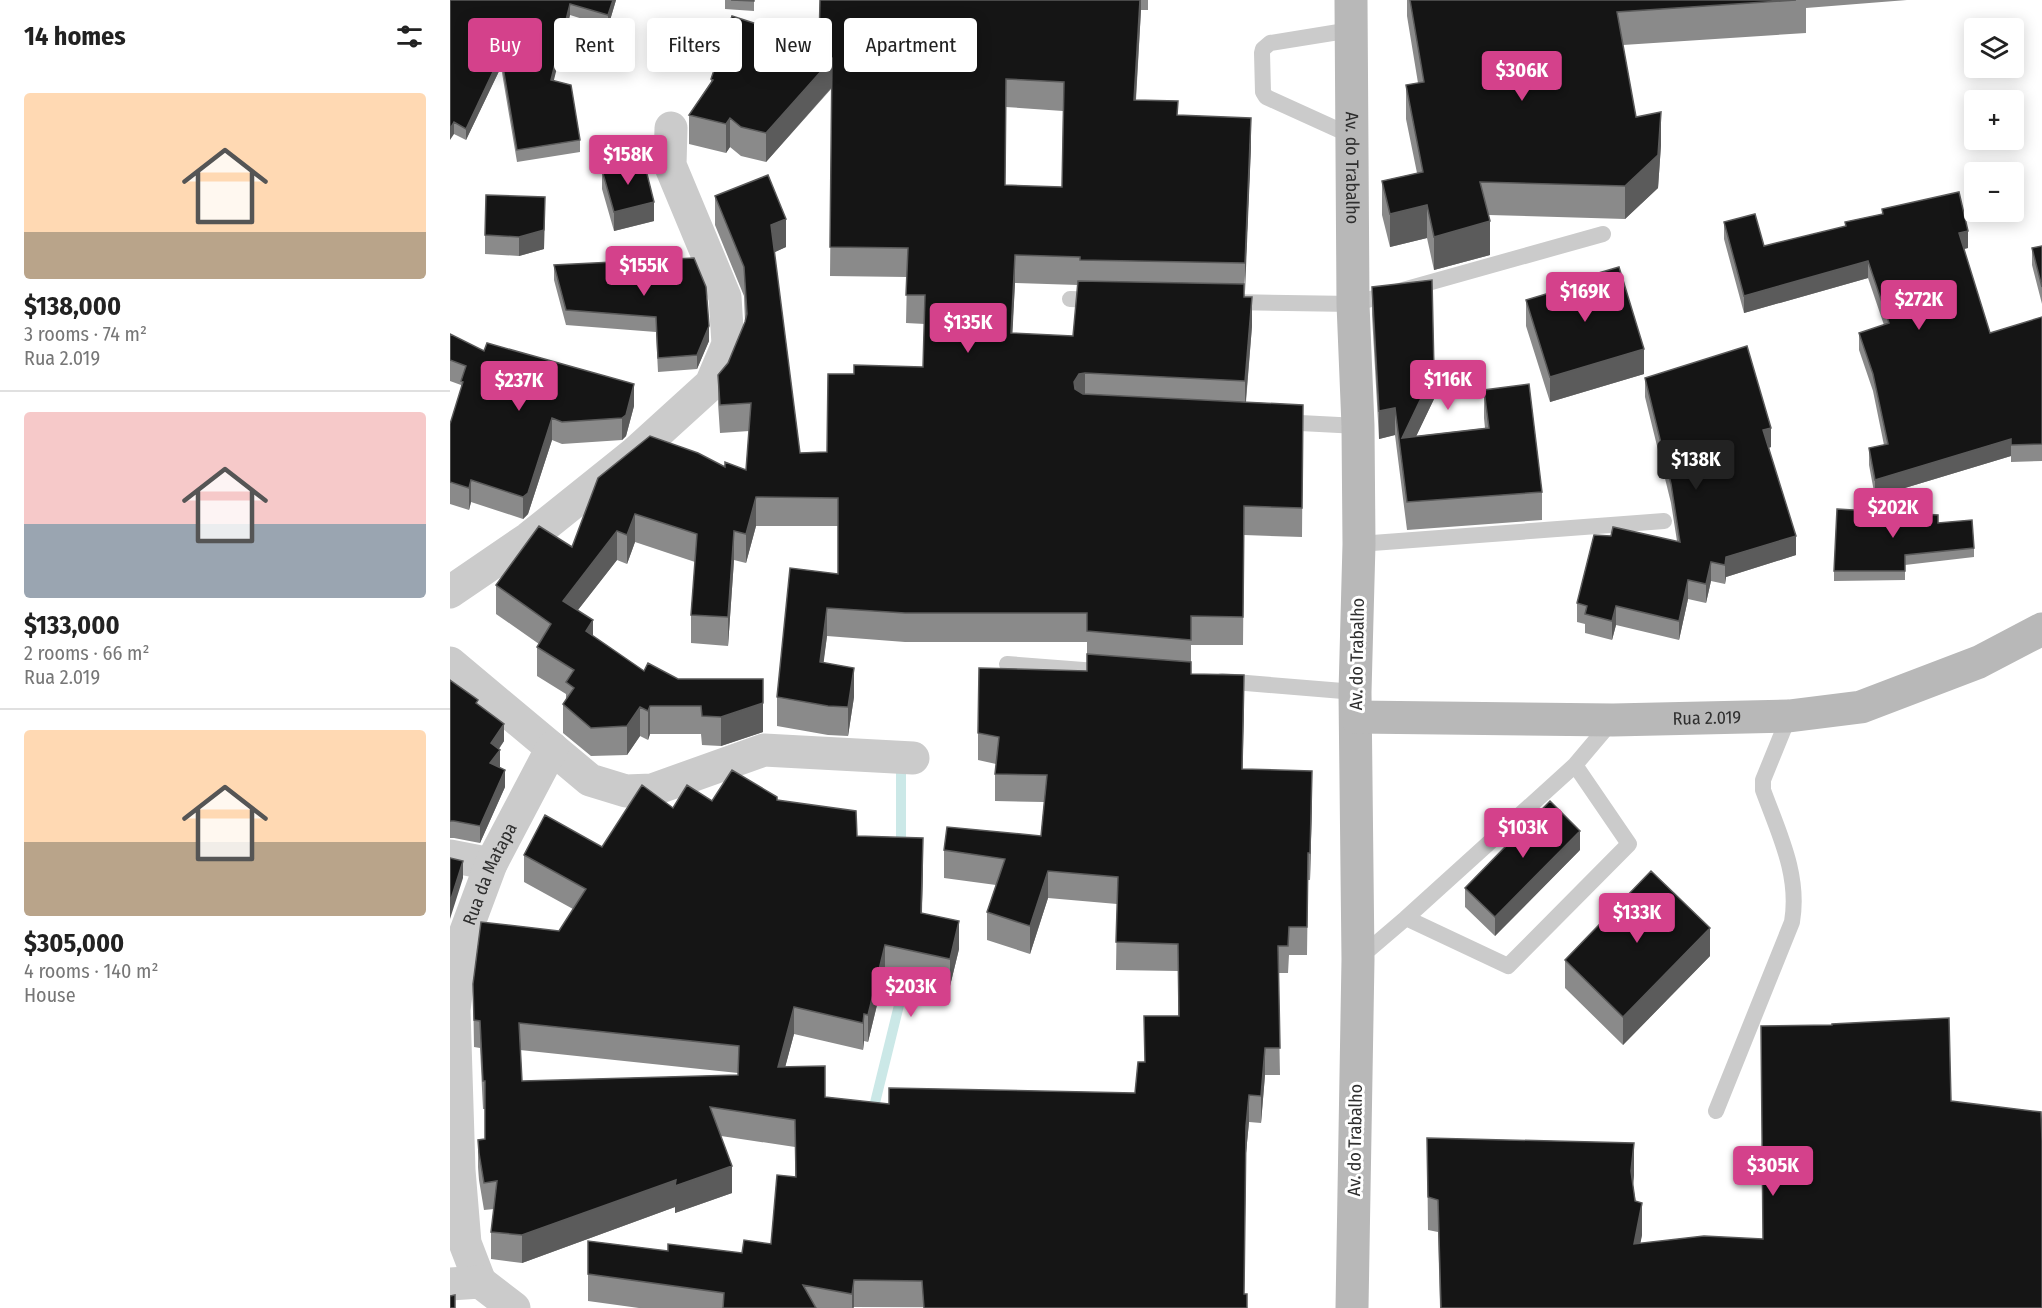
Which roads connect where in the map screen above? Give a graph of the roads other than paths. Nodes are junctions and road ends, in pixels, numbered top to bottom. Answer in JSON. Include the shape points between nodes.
{"nodes":[{"id":1,"x":1351,"y":15,"type":"edge"},
{"id":2,"x":671,"y":128,"type":"dead end"},
{"id":3,"x":1352,"y":136,"type":"junction"},
{"id":4,"x":1603,"y":234,"type":"dead end"},
{"id":5,"x":1070,"y":299,"type":"dead end"},
{"id":6,"x":1117,"y":300,"type":"edge"},
{"id":7,"x":1212,"y":302,"type":"edge"},
{"id":8,"x":1353,"y":304,"type":"junction"},
{"id":9,"x":1262,"y":421,"type":"edge"},
{"id":10,"x":1358,"y":426,"type":"junction"},
{"id":11,"x":1664,"y":521,"type":"dead end"},
{"id":12,"x":1359,"y":544,"type":"junction"},
{"id":13,"x":450,"y":592,"type":"edge"},
{"id":14,"x":2042,"y":629,"type":"edge"},
{"id":15,"x":450,"y":663,"type":"edge"},
{"id":16,"x":1007,"y":664,"type":"dead end"},
{"id":17,"x":1123,"y":673,"type":"edge"},
{"id":18,"x":1204,"y":680,"type":"edge"},
{"id":19,"x":1355,"y":705,"type":"junction"},
{"id":20,"x":1789,"y":716,"type":"junction"},
{"id":21,"x":1613,"y":720,"type":"junction"},
{"id":22,"x":552,"y":748,"type":"junction"},
{"id":23,"x":913,"y":758,"type":"dead end"},
{"id":24,"x":1575,"y":765,"type":"junction"},
{"id":25,"x":450,"y":856,"type":"edge"},
{"id":26,"x":491,"y":864,"type":"junction"},
{"id":27,"x":1406,"y":918,"type":"junction"},
{"id":28,"x":1358,"y":959,"type":"junction"},
{"id":29,"x":1716,"y":1111,"type":"dead end"},
{"id":30,"x":465,"y":1283,"type":"edge"},
{"id":31,"x":514,"y":1308,"type":"edge"},
{"id":32,"x":1352,"y":1308,"type":"edge"}],
"edges":[{"from":1,"to":3,"type":"main road","name":"Av. do Trabalho"},
{"from":1,"to":3,"type":"lane","via":[[1266,45],[1262,53],[1263,92],[1272,101]]},
{"from":2,"to":13,"type":"street","via":[[670,165],[725,297],[728,344],[711,384],[617,468],[529,538]]},
{"from":3,"to":8,"type":"main road","name":"Av. do Trabalho"},
{"from":4,"to":8,"type":"lane"},
{"from":5,"to":6,"type":"lane"},
{"from":7,"to":8,"type":"lane"},
{"from":8,"to":10,"type":"main road","name":"Av. do Trabalho"},
{"from":9,"to":10,"type":"lane"},
{"from":10,"to":12,"type":"main road","name":"Av. do Trabalho"},
{"from":11,"to":12,"type":"lane"},
{"from":12,"to":19,"type":"main road","name":"Av. do Trabalho"},
{"from":14,"to":20,"type":"main road","name":"Rua 2.019","via":[[1979,662],[1861,706]]},
{"from":15,"to":22,"type":"street"},
{"from":16,"to":17,"type":"lane"},
{"from":18,"to":19,"type":"lane"},
{"from":19,"to":21,"type":"main road","name":"Rua 2.019"},
{"from":19,"to":28,"type":"main road","name":"Av. do Trabalho"},
{"from":20,"to":21,"type":"main road","name":"Rua 2.019"},
{"from":20,"to":29,"type":"lane","via":[[1763,780],[1763,790],[1791,864],[1795,904],[1792,922]]},
{"from":21,"to":24,"type":"lane"},
{"from":22,"to":23,"type":"street","via":[[590,780],[626,791],[652,790],[764,750]]},
{"from":22,"to":26,"type":"street","name":"Rua da Matapa"},
{"from":24,"to":27,"type":"lane"},
{"from":24,"to":27,"type":"lane","via":[[1629,844],[1508,966]]},
{"from":25,"to":26,"type":"street"},
{"from":26,"to":30,"type":"street","name":"Rua da Matapa","via":[[463,939],[454,1010]]},
{"from":27,"to":28,"type":"lane"},
{"from":28,"to":32,"type":"main road","name":"Av. do Trabalho"},
{"from":30,"to":31,"type":"street"}]}
